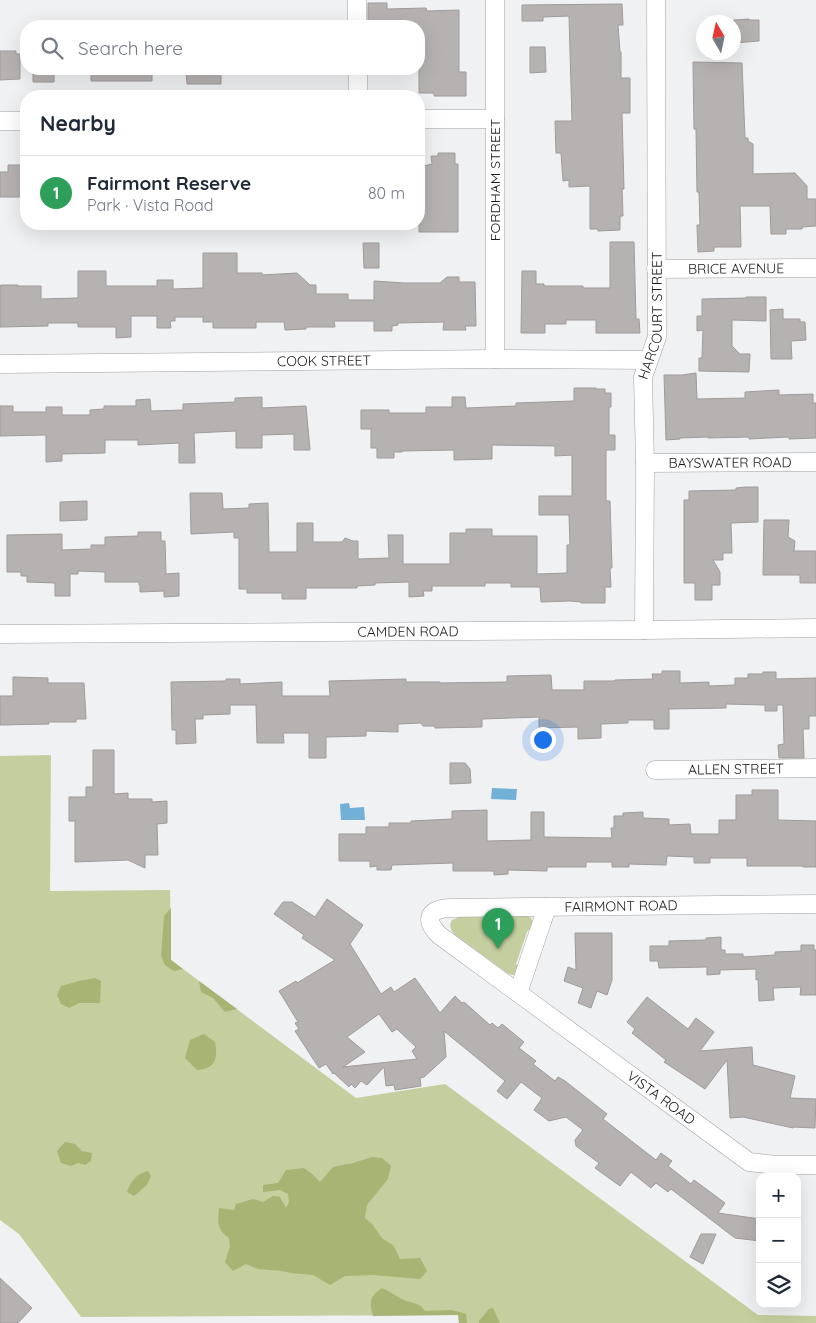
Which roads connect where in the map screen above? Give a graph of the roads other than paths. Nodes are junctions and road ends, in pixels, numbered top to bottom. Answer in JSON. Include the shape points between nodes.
{"nodes":[{"id":1,"x":357,"y":0,"type":"edge"},
{"id":2,"x":495,"y":0,"type":"edge"},
{"id":3,"x":656,"y":0,"type":"edge"},
{"id":4,"x":358,"y":20,"type":"edge"},
{"id":5,"x":358,"y":75,"type":"edge"},
{"id":6,"x":358,"y":90,"type":"edge"},
{"id":7,"x":495,"y":119,"type":"junction"},
{"id":8,"x":425,"y":120,"type":"edge"},
{"id":9,"x":0,"y":121,"type":"edge"},
{"id":10,"x":20,"y":121,"type":"edge"},
{"id":11,"x":816,"y":268,"type":"edge"},
{"id":12,"x":656,"y":269,"type":"junction"},
{"id":13,"x":495,"y":359,"type":"junction"},
{"id":14,"x":648,"y":360,"type":"junction"},
{"id":15,"x":0,"y":364,"type":"edge"},
{"id":16,"x":816,"y":462,"type":"edge"},
{"id":17,"x":645,"y":464,"type":"junction"},
{"id":18,"x":816,"y":628,"type":"edge"},
{"id":19,"x":644,"y":630,"type":"junction"},
{"id":20,"x":0,"y":634,"type":"edge"},
{"id":21,"x":816,"y":768,"type":"edge"},
{"id":22,"x":655,"y":770,"type":"dead end"},
{"id":23,"x":816,"y":904,"type":"edge"},
{"id":24,"x":547,"y":907,"type":"junction"},
{"id":25,"x":430,"y":917,"type":"joint"},
{"id":26,"x":518,"y":993,"type":"junction"},
{"id":27,"x":816,"y":1165,"type":"edge"}],
"edges":[{"from":1,"to":4,"type":"street"},
{"from":2,"to":7,"type":"street","name":"FORDHAM STREET"},
{"from":3,"to":12,"type":"street","name":"HARCOURT STREET"},
{"from":5,"to":6,"type":"street"},
{"from":7,"to":8,"type":"street"},
{"from":7,"to":13,"type":"street","name":"FORDHAM STREET"},
{"from":9,"to":10,"type":"street"},
{"from":11,"to":12,"type":"street","name":"BRICE AVENUE"},
{"from":12,"to":14,"type":"street","name":"HARCOURT STREET","via":[[657,337]]},
{"from":13,"to":14,"type":"street","name":"COOK STREET"},
{"from":13,"to":15,"type":"street","name":"COOK STREET"},
{"from":14,"to":17,"type":"street","name":"HARCOURT STREET","via":[[643,377]]},
{"from":16,"to":17,"type":"street","name":"BAYSWATER ROAD"},
{"from":17,"to":19,"type":"street","name":"HARCOURT STREET"},
{"from":18,"to":19,"type":"street","name":"CAMDEN ROAD"},
{"from":19,"to":20,"type":"street","name":"CAMDEN ROAD"},
{"from":21,"to":22,"type":"street","name":"ALLEN STREET"},
{"from":23,"to":24,"type":"street","name":"FAIRMONT ROAD"},
{"from":24,"to":25,"type":"street","name":"FAIRMONT ROAD","via":[[444,908]]},
{"from":24,"to":26,"type":"street"},
{"from":25,"to":26,"type":"street","name":"VISTA ROAD","via":[[439,935]]},
{"from":26,"to":27,"type":"street","name":"VISTA ROAD","via":[[749,1162]]}]}
